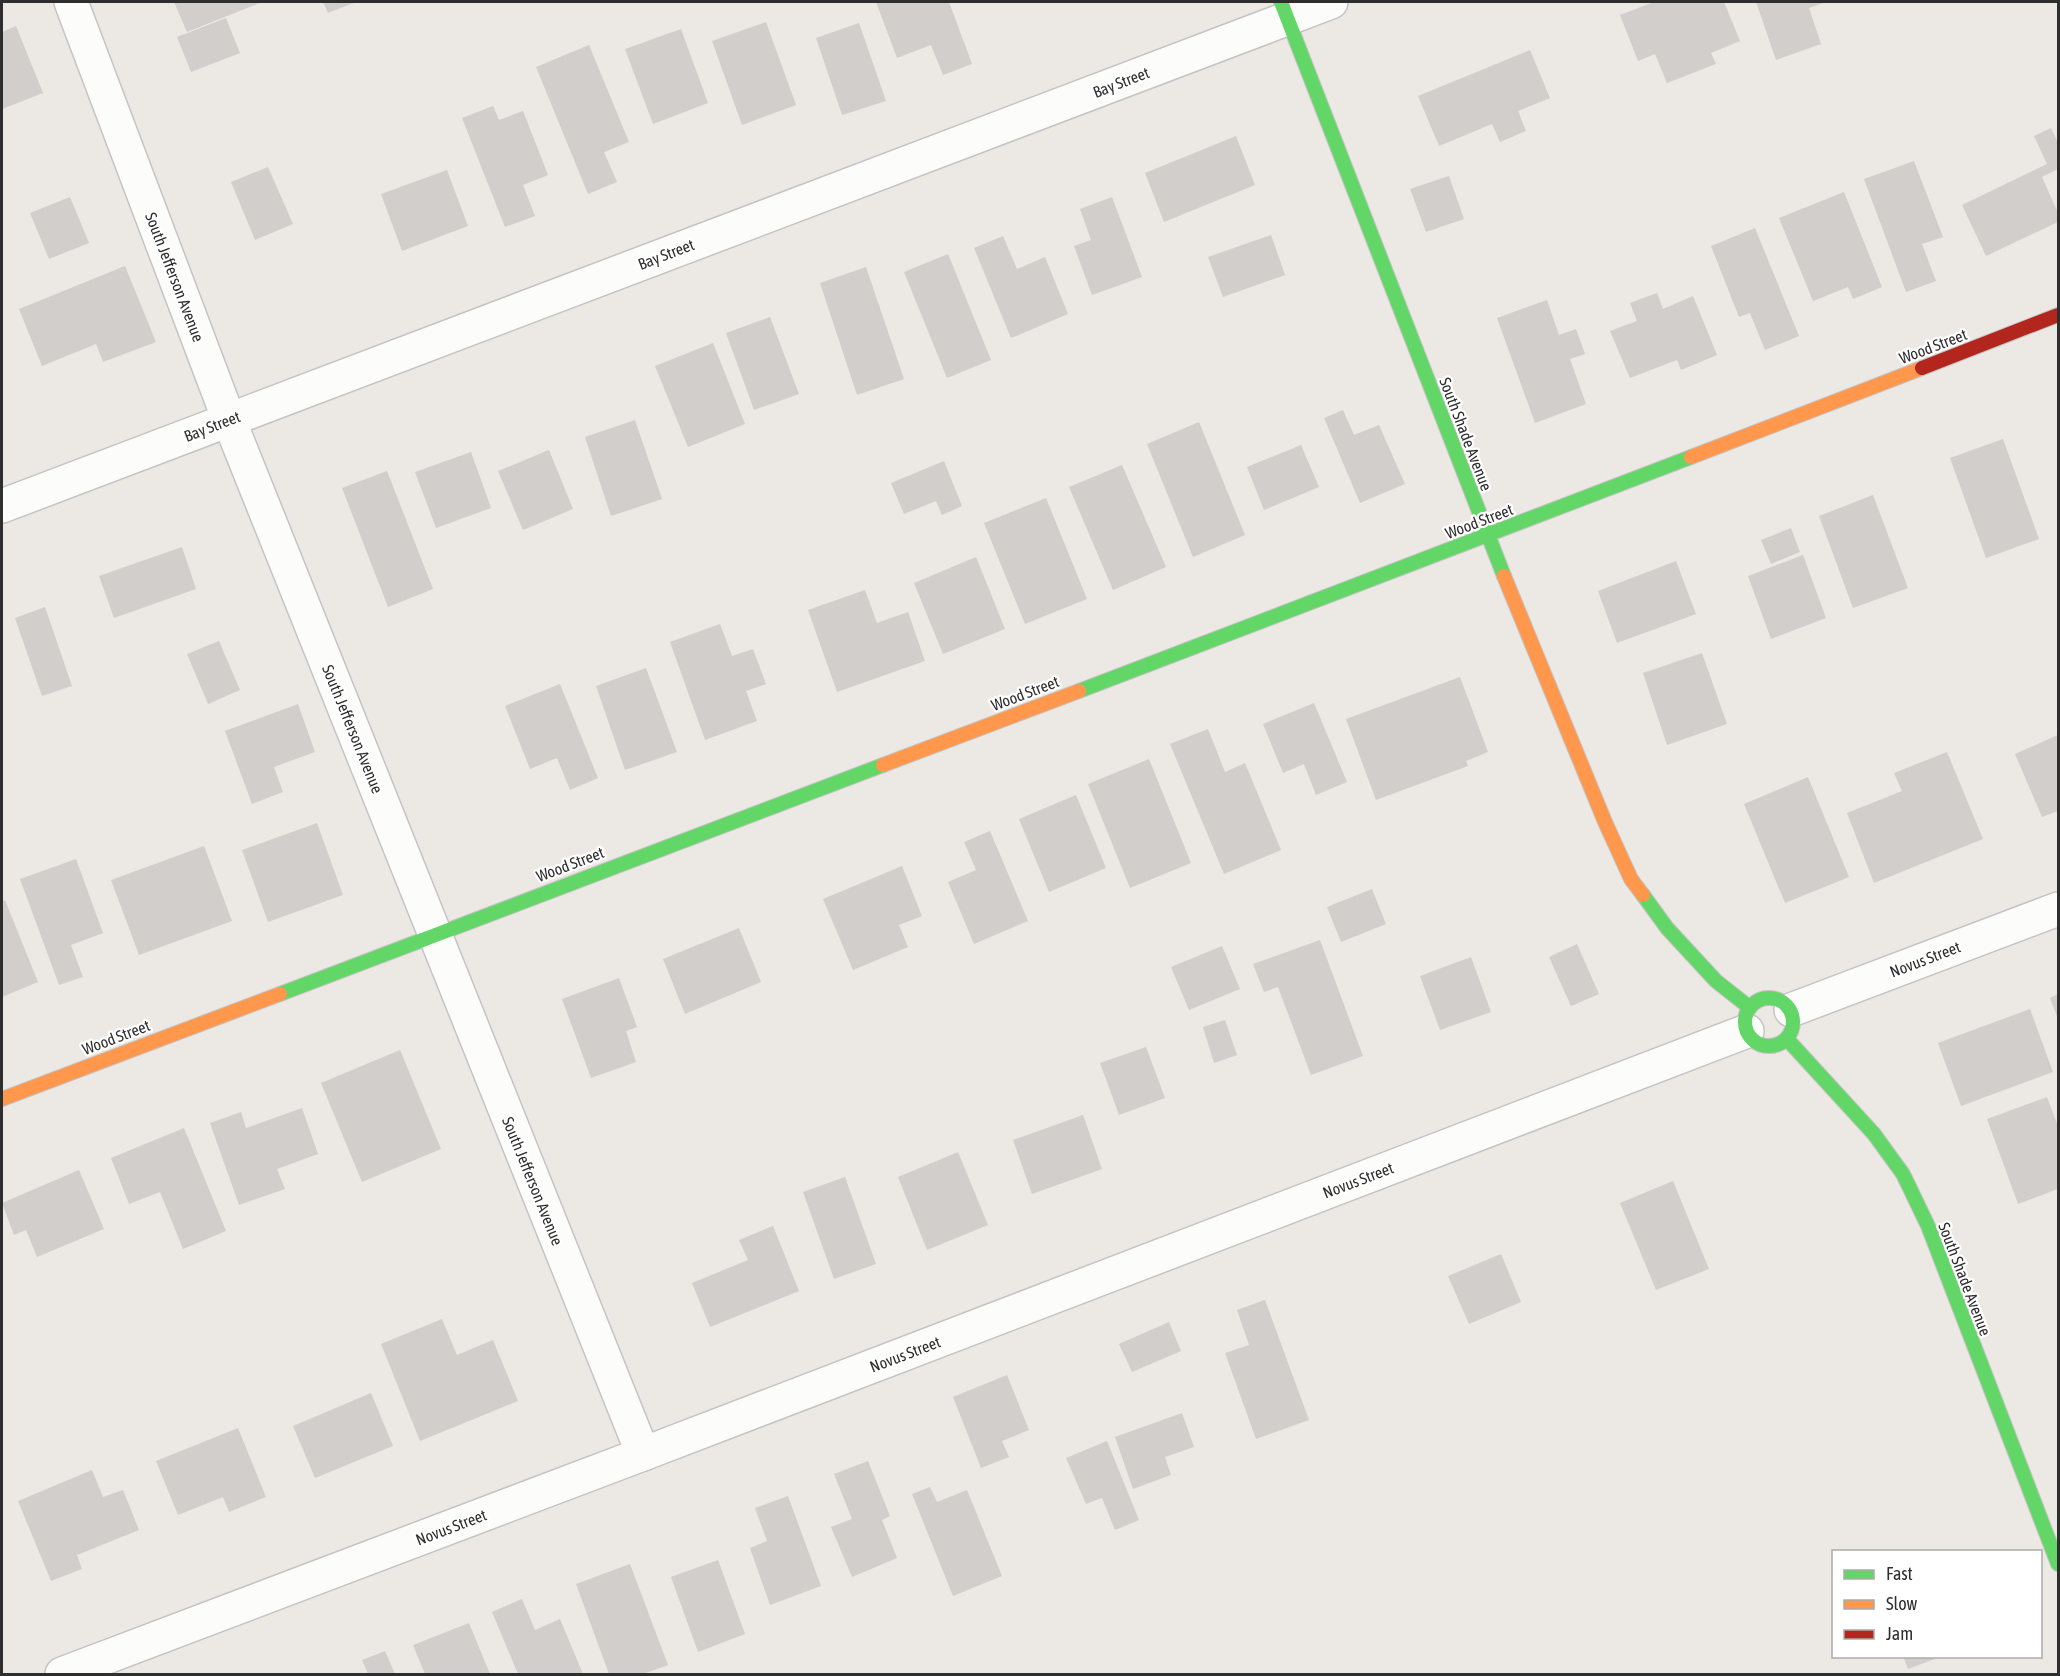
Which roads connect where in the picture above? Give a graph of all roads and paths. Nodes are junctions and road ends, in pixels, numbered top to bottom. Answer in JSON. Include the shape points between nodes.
{"nodes":[{"id":1,"x":71,"y":2,"type":"edge"},
{"id":2,"x":1331,"y":2,"type":"edge"},
{"id":3,"x":1284,"y":10,"type":"edge"},
{"id":4,"x":2058,"y":315,"type":"edge"},
{"id":5,"x":229,"y":420,"type":"junction"},
{"id":6,"x":2,"y":506,"type":"edge"},
{"id":7,"x":1488,"y":536,"type":"junction"},
{"id":8,"x":2058,"y":909,"type":"edge"},
{"id":9,"x":434,"y":933,"type":"junction"},
{"id":10,"x":1748,"y":1019,"type":"junction"},
{"id":11,"x":1789,"y":1024,"type":"junction"},
{"id":12,"x":2,"y":1099,"type":"edge"},
{"id":13,"x":643,"y":1454,"type":"junction"},
{"id":14,"x":2058,"y":1564,"type":"edge"},
{"id":15,"x":62,"y":1674,"type":"edge"}],
"edges":[{"from":1,"to":5,"type":"street","name":"South Jefferson Avenue"},
{"from":2,"to":3,"type":"street","name":"Bay Street"},
{"from":3,"to":5,"type":"street","name":"Bay Street"},
{"from":3,"to":7,"type":"street","name":"South Shade Avenue"},
{"from":4,"to":7,"type":"street","name":"Wood Street"},
{"from":5,"to":6,"type":"street","name":"Bay Street"},
{"from":5,"to":9,"type":"street","name":"South Jefferson Avenue"},
{"from":7,"to":9,"type":"street","name":"Wood Street"},
{"from":7,"to":10,"type":"street","name":"South Shade Avenue","via":[[1631,879],[1677,939]]},
{"from":8,"to":11,"type":"street","name":"Novus Street"},
{"from":9,"to":12,"type":"street","name":"Wood Street"},
{"from":9,"to":13,"type":"street","name":"South Jefferson Avenue"},
{"from":10,"to":11,"type":"street","via":[[1751,1038],[1764,1046],[1773,1046]]},
{"from":10,"to":11,"type":"street","via":[[1762,998],[1770,997],[1785,1003]]},
{"from":10,"to":13,"type":"street","name":"Novus Street"},
{"from":11,"to":14,"type":"street","name":"South Shade Avenue","via":[[1903,1174],[1928,1226]]},
{"from":13,"to":15,"type":"street","name":"Novus Street"}]}
